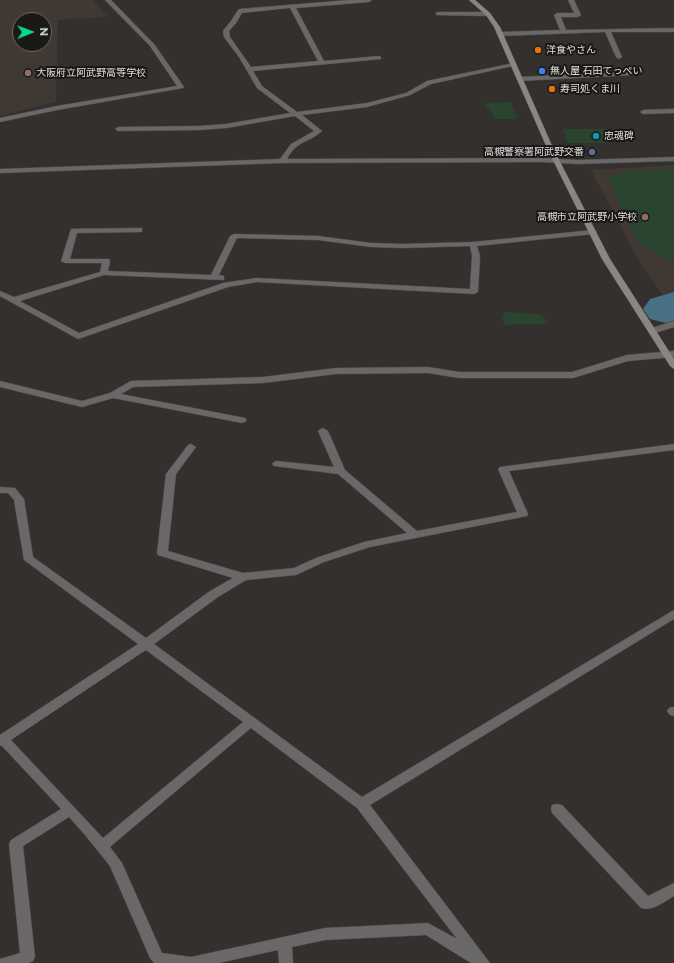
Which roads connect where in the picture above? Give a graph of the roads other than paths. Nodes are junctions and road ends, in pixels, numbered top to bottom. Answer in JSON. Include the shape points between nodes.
{"nodes":[{"id":1,"x":108,"y":0,"type":"edge"},
{"id":2,"x":368,"y":0,"type":"edge"},
{"id":3,"x":472,"y":0,"type":"edge"},
{"id":4,"x":571,"y":0,"type":"edge"},
{"id":5,"x":299,"y":3,"type":"edge"},
{"id":6,"x":292,"y":6,"type":"junction"},
{"id":7,"x":438,"y":14,"type":"dead end"},
{"id":8,"x":488,"y":14,"type":"junction"},
{"id":9,"x":606,"y":30,"type":"junction"},
{"id":10,"x":674,"y":30,"type":"edge"},
{"id":11,"x":563,"y":31,"type":"junction"},
{"id":12,"x":501,"y":34,"type":"junction"},
{"id":13,"x":619,"y":57,"type":"dead end"},
{"id":14,"x":379,"y":58,"type":"dead end"},
{"id":15,"x":322,"y":63,"type":"junction"},
{"id":16,"x":514,"y":65,"type":"junction"},
{"id":17,"x":249,"y":69,"type":"junction"},
{"id":18,"x":631,"y":74,"type":"dead end"},
{"id":19,"x":519,"y":79,"type":"junction"},
{"id":20,"x":674,"y":111,"type":"edge"},
{"id":21,"x":643,"y":112,"type":"dead end"},
{"id":22,"x":296,"y":114,"type":"junction"},
{"id":23,"x":0,"y":120,"type":"edge"},
{"id":24,"x":118,"y":129,"type":"dead end"},
{"id":25,"x":674,"y":159,"type":"edge"},
{"id":26,"x":282,"y":161,"type":"junction"},
{"id":27,"x":557,"y":161,"type":"junction"},
{"id":28,"x":0,"y":171,"type":"edge"},
{"id":29,"x":138,"y":230,"type":"dead end"},
{"id":30,"x":593,"y":232,"type":"junction"},
{"id":31,"x":473,"y":244,"type":"junction"},
{"id":32,"x":104,"y":273,"type":"junction"},
{"id":33,"x":214,"y":278,"type":"junction"},
{"id":34,"x":257,"y":280,"type":"junction"},
{"id":35,"x":0,"y":293,"type":"edge"},
{"id":36,"x":13,"y":300,"type":"junction"},
{"id":37,"x":674,"y":324,"type":"edge"},
{"id":38,"x":652,"y":331,"type":"junction"},
{"id":39,"x":670,"y":354,"type":"edge"},
{"id":40,"x":674,"y":366,"type":"edge"},
{"id":41,"x":0,"y":384,"type":"edge"},
{"id":42,"x":113,"y":395,"type":"junction"},
{"id":43,"x":242,"y":420,"type":"dead end"},
{"id":44,"x":323,"y":431,"type":"dead end"},
{"id":45,"x":191,"y":447,"type":"dead end"},
{"id":46,"x":674,"y":447,"type":"edge"},
{"id":47,"x":277,"y":464,"type":"dead end"},
{"id":48,"x":341,"y":472,"type":"junction"},
{"id":49,"x":0,"y":490,"type":"edge"},
{"id":50,"x":414,"y":534,"type":"junction"},
{"id":51,"x":244,"y":577,"type":"junction"},
{"id":52,"x":674,"y":614,"type":"edge"},
{"id":53,"x":146,"y":644,"type":"junction"},
{"id":54,"x":251,"y":722,"type":"junction"},
{"id":55,"x":2,"y":740,"type":"edge"},
{"id":56,"x":362,"y":804,"type":"junction"},
{"id":57,"x":557,"y":809,"type":"dead end"},
{"id":58,"x":70,"y":810,"type":"junction"},
{"id":59,"x":102,"y":846,"type":"junction"},
{"id":60,"x":674,"y":890,"type":"edge"},
{"id":61,"x":285,"y":943,"type":"junction"},
{"id":62,"x":5,"y":963,"type":"edge"},
{"id":63,"x":286,"y":963,"type":"edge"},
{"id":64,"x":483,"y":963,"type":"edge"}],
"edges":[{"from":1,"to":23,"type":"street","via":[[152,44],[181,87]]},
{"from":2,"to":5,"type":"street"},
{"from":3,"to":8,"type":"street"},
{"from":4,"to":11,"type":"street","via":[[578,15],[557,15]]},
{"from":5,"to":6,"type":"street"},
{"from":6,"to":15,"type":"street"},
{"from":6,"to":17,"type":"street","via":[[240,11],[226,31],[227,37]]},
{"from":7,"to":8,"type":"street"},
{"from":8,"to":12,"type":"street"},
{"from":9,"to":10,"type":"street"},
{"from":9,"to":11,"type":"street"},
{"from":9,"to":13,"type":"street"},
{"from":11,"to":12,"type":"street"},
{"from":12,"to":16,"type":"street"},
{"from":14,"to":15,"type":"street"},
{"from":15,"to":17,"type":"street"},
{"from":16,"to":19,"type":"street"},
{"from":16,"to":22,"type":"street","via":[[430,82],[408,94],[386,101]]},
{"from":17,"to":22,"type":"street","via":[[259,87]]},
{"from":18,"to":19,"type":"street"},
{"from":19,"to":27,"type":"street"},
{"from":20,"to":21,"type":"street"},
{"from":22,"to":24,"type":"street","via":[[226,126]]},
{"from":22,"to":26,"type":"street","via":[[319,131],[288,149]]},
{"from":25,"to":27,"type":"street"},
{"from":26,"to":27,"type":"street"},
{"from":26,"to":28,"type":"street"},
{"from":27,"to":30,"type":"street"},
{"from":29,"to":32,"type":"street","via":[[74,231],[65,260],[106,261]]},
{"from":30,"to":31,"type":"street"},
{"from":30,"to":38,"type":"street","via":[[606,258]]},
{"from":31,"to":33,"type":"street","via":[[371,245],[318,238],[234,236]]},
{"from":31,"to":34,"type":"street","via":[[476,256],[474,292]]},
{"from":32,"to":33,"type":"street"},
{"from":32,"to":36,"type":"street"},
{"from":33,"to":34,"type":"street"},
{"from":34,"to":36,"type":"street","via":[[226,285],[78,336]]},
{"from":35,"to":36,"type":"street"},
{"from":37,"to":38,"type":"street"},
{"from":38,"to":39,"type":"street"},
{"from":39,"to":40,"type":"street"},
{"from":39,"to":42,"type":"street","via":[[627,358],[573,375],[458,375],[428,370],[336,371],[263,380],[131,384]]},
{"from":41,"to":42,"type":"street","via":[[82,404]]},
{"from":42,"to":43,"type":"street"},
{"from":44,"to":48,"type":"street"},
{"from":45,"to":51,"type":"street","via":[[171,474],[162,553]]},
{"from":46,"to":50,"type":"street","via":[[504,469],[523,514]]},
{"from":47,"to":48,"type":"street"},
{"from":48,"to":50,"type":"street"},
{"from":49,"to":53,"type":"street","via":[[12,490],[19,499],[28,558]]},
{"from":50,"to":51,"type":"street","via":[[368,544],[296,571]]},
{"from":51,"to":53,"type":"street","via":[[214,594]]},
{"from":52,"to":56,"type":"street"},
{"from":53,"to":54,"type":"street"},
{"from":53,"to":55,"type":"street"},
{"from":54,"to":56,"type":"street"},
{"from":54,"to":59,"type":"street"},
{"from":55,"to":58,"type":"street"},
{"from":56,"to":64,"type":"street"},
{"from":57,"to":60,"type":"street","via":[[646,904]]},
{"from":58,"to":59,"type":"street"},
{"from":58,"to":62,"type":"street","via":[[16,844],[28,957]]},
{"from":59,"to":61,"type":"street","via":[[115,864],[158,958],[191,963]]},
{"from":61,"to":63,"type":"street"},
{"from":61,"to":64,"type":"street","via":[[325,934],[428,929]]}]}
